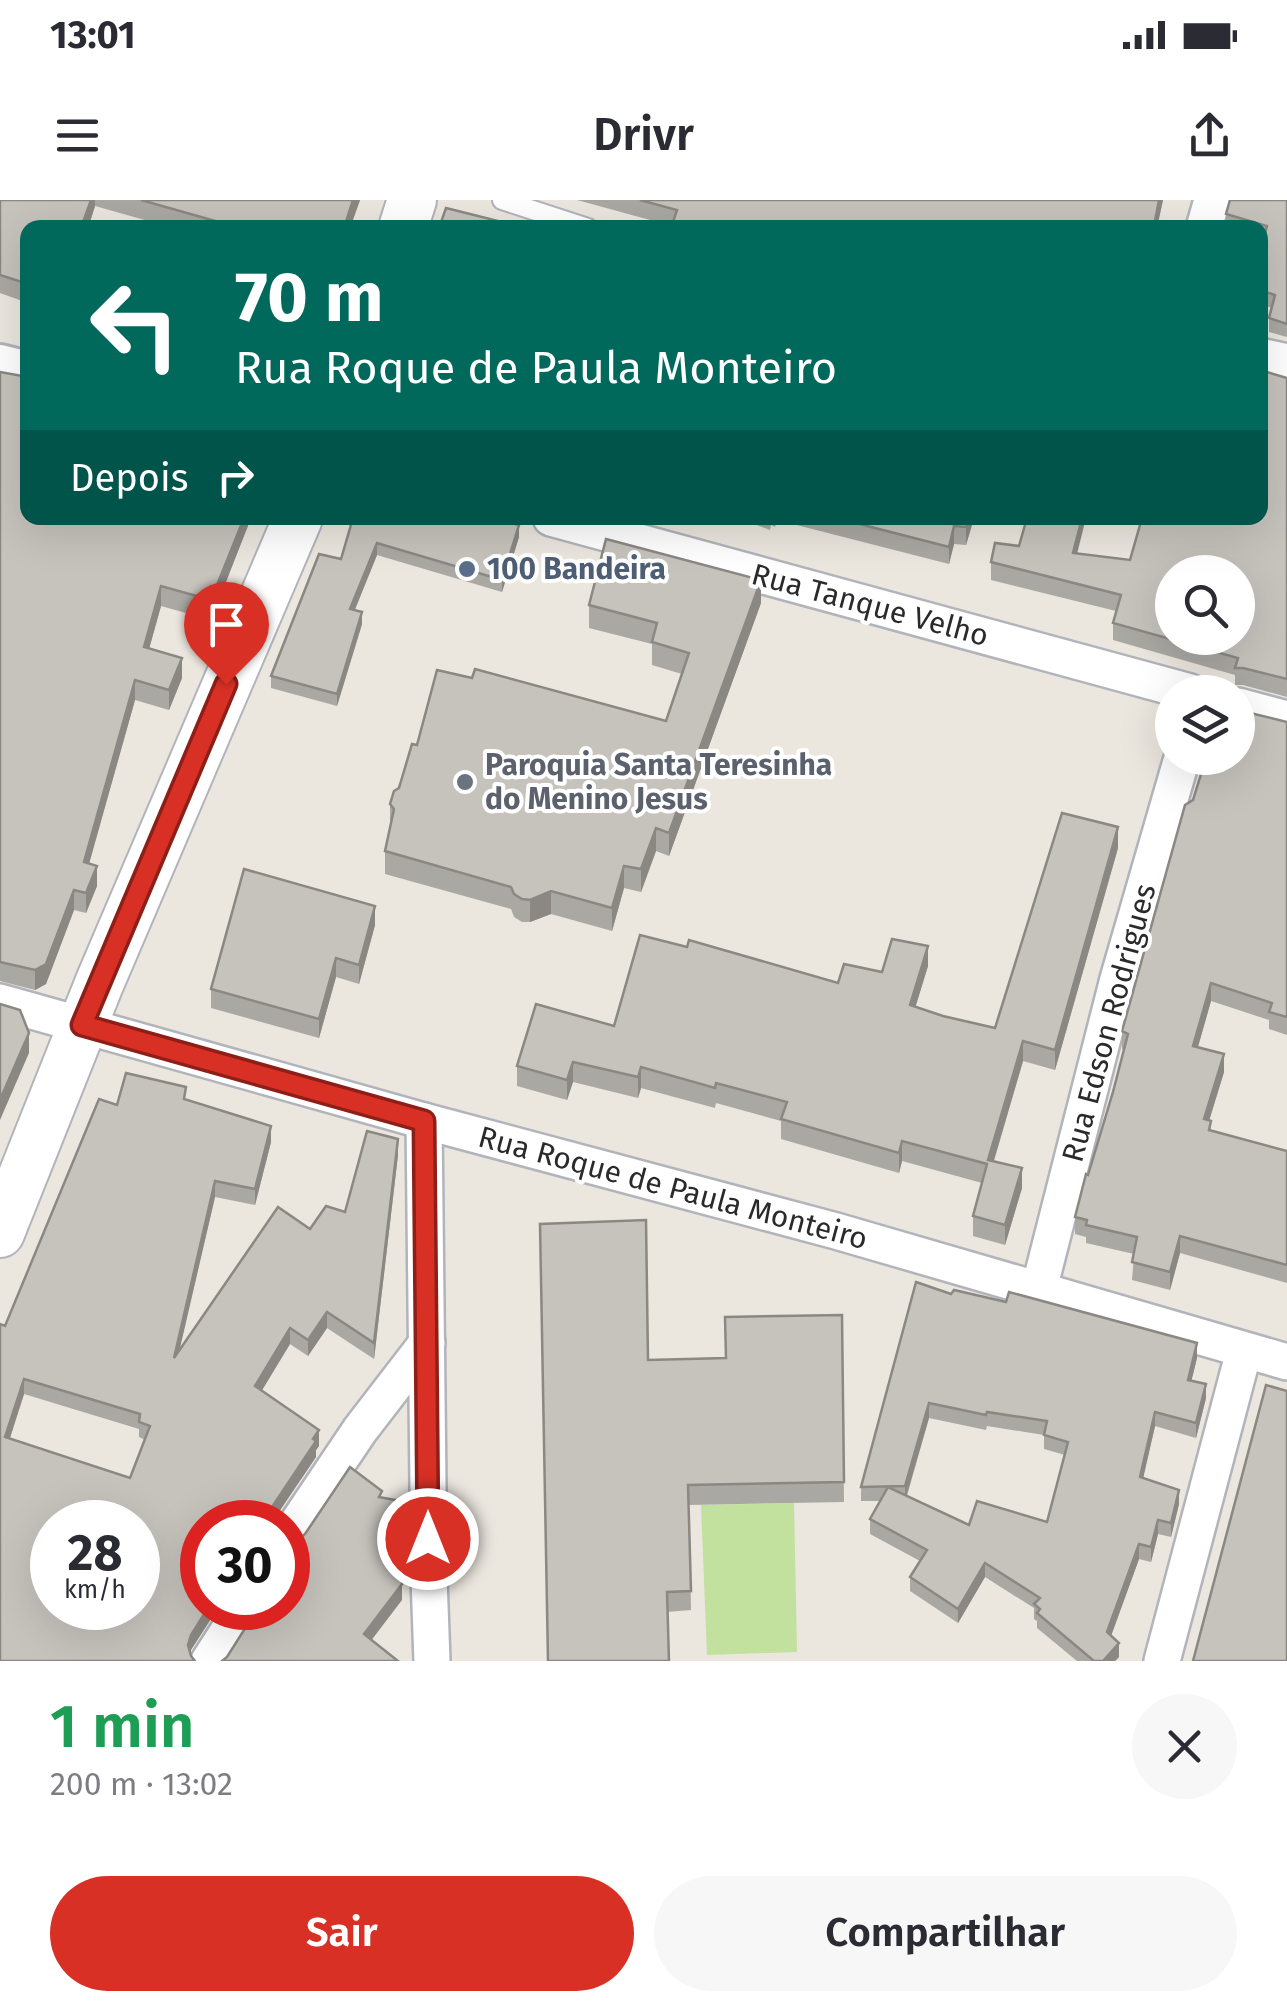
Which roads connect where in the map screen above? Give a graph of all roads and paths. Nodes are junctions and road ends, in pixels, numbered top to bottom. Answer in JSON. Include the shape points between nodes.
{"nodes":[{"id":1,"x":502,"y":200,"type":"edge"},
{"id":2,"x":563,"y":220,"type":"edge"},
{"id":3,"x":295,"y":525,"type":"edge"},
{"id":4,"x":577,"y":525,"type":"edge"},
{"id":5,"x":1155,"y":682,"type":"edge"},
{"id":6,"x":1255,"y":711,"type":"edge"},
{"id":7,"x":1287,"y":719,"type":"edge"},
{"id":8,"x":1177,"y":775,"type":"edge"},
{"id":9,"x":0,"y":1002,"type":"edge"},
{"id":10,"x":82,"y":1025,"type":"junction"},
{"id":11,"x":424,"y":1121,"type":"junction"},
{"id":12,"x":0,"y":1233,"type":"edge"},
{"id":13,"x":1039,"y":1289,"type":"junction"},
{"id":14,"x":427,"y":1343,"type":"junction"},
{"id":15,"x":1244,"y":1351,"type":"junction"},
{"id":16,"x":1287,"y":1362,"type":"edge"},
{"id":17,"x":310,"y":1504,"type":"edge"},
{"id":18,"x":229,"y":1630,"type":"edge"},
{"id":19,"x":209,"y":1661,"type":"edge"},
{"id":20,"x":432,"y":1661,"type":"edge"},
{"id":21,"x":1162,"y":1661,"type":"edge"}],
"edges":[{"from":1,"to":2,"type":"lane"},
{"from":3,"to":10,"type":"main road"},
{"from":4,"to":5,"type":"street","name":"Rua Tanque Velho"},
{"from":6,"to":7,"type":"street"},
{"from":8,"to":13,"type":"street","name":"Rua Edson Rodrigues"},
{"from":9,"to":10,"type":"street","name":"Rua Roque de Paula Monteiro"},
{"from":10,"to":11,"type":"street","name":"Rua Roque de Paula Monteiro"},
{"from":10,"to":12,"type":"main road"},
{"from":11,"to":13,"type":"street","name":"Rua Roque de Paula Monteiro"},
{"from":11,"to":14,"type":"street"},
{"from":13,"to":15,"type":"street","name":"Rua Roque de Paula Monteiro"},
{"from":14,"to":17,"type":"street"},
{"from":14,"to":20,"type":"street"},
{"from":15,"to":16,"type":"street","name":"Rua Roque de Paula Monteiro"},
{"from":15,"to":21,"type":"street"},
{"from":18,"to":19,"type":"street"}]}
